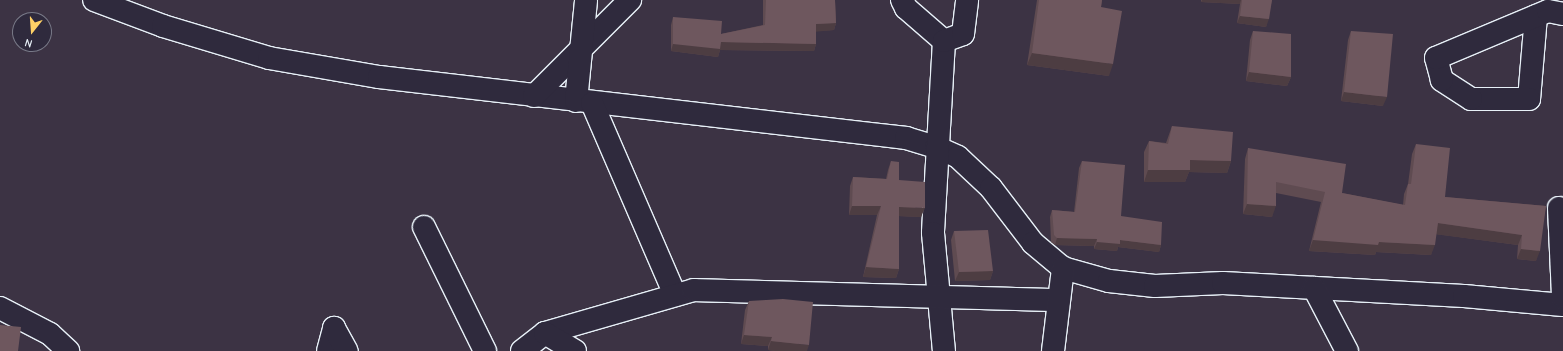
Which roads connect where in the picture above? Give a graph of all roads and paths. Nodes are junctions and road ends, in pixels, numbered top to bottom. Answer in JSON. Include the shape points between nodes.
{"nodes":[{"id":1,"x":94,"y":0,"type":"edge"},
{"id":2,"x":586,"y":0,"type":"edge"},
{"id":3,"x":630,"y":0,"type":"edge"},
{"id":4,"x":902,"y":0,"type":"edge"},
{"id":5,"x":966,"y":0,"type":"edge"},
{"id":6,"x":1553,"y":11,"type":"edge"},
{"id":7,"x":944,"y":41,"type":"junction"},
{"id":8,"x":580,"y":50,"type":"junction"},
{"id":9,"x":534,"y":96,"type":"junction"},
{"id":10,"x":584,"y":102,"type":"junction"},
{"id":11,"x":936,"y":147,"type":"junction"},
{"id":12,"x":1559,"y":208,"type":"dead end"},
{"id":13,"x":424,"y":227,"type":"dead end"},
{"id":14,"x":1063,"y":268,"type":"junction"},
{"id":15,"x":1314,"y":288,"type":"junction"},
{"id":16,"x":675,"y":295,"type":"junction"},
{"id":17,"x":939,"y":297,"type":"junction"},
{"id":18,"x":1563,"y":297,"type":"edge"},
{"id":19,"x":1059,"y":300,"type":"junction"},
{"id":20,"x":1563,"y":305,"type":"edge"},
{"id":21,"x":0,"y":308,"type":"edge"},
{"id":22,"x":545,"y":333,"type":"junction"},
{"id":23,"x":68,"y":351,"type":"edge"},
{"id":24,"x":328,"y":351,"type":"edge"},
{"id":25,"x":348,"y":351,"type":"edge"},
{"id":26,"x":485,"y":351,"type":"edge"},
{"id":27,"x":522,"y":351,"type":"edge"},
{"id":28,"x":575,"y":351,"type":"edge"},
{"id":29,"x":944,"y":351,"type":"edge"},
{"id":30,"x":1053,"y":351,"type":"edge"},
{"id":31,"x":1347,"y":351,"type":"edge"}],
"edges":[{"from":1,"to":9,"type":"street","via":[[163,26],[270,58],[379,77]]},
{"from":2,"to":8,"type":"street"},
{"from":3,"to":8,"type":"street"},
{"from":4,"to":7,"type":"street","via":[[906,8]]},
{"from":5,"to":7,"type":"street","via":[[963,34]]},
{"from":6,"to":6,"type":"street","via":[[1436,58],[1442,80],[1470,99],[1529,99]]},
{"from":7,"to":11,"type":"street"},
{"from":8,"to":9,"type":"street"},
{"from":8,"to":10,"type":"street"},
{"from":9,"to":10,"type":"street"},
{"from":10,"to":11,"type":"street","via":[[906,138]]},
{"from":10,"to":16,"type":"street"},
{"from":11,"to":14,"type":"street","via":[[958,157],[969,167],[991,188],[1033,243]]},
{"from":11,"to":17,"type":"street","via":[[933,233]]},
{"from":12,"to":18,"type":"street"},
{"from":13,"to":26,"type":"street"},
{"from":14,"to":15,"type":"street","via":[[1109,281],[1155,286],[1223,283]]},
{"from":14,"to":19,"type":"street"},
{"from":15,"to":20,"type":"street","via":[[1464,296]]},
{"from":15,"to":31,"type":"street"},
{"from":16,"to":17,"type":"street","via":[[694,290]]},
{"from":16,"to":22,"type":"street"},
{"from":17,"to":19,"type":"street"},
{"from":17,"to":29,"type":"street"},
{"from":19,"to":30,"type":"street"},
{"from":21,"to":23,"type":"street","via":[[50,334]]},
{"from":22,"to":27,"type":"street"},
{"from":22,"to":28,"type":"street"},
{"from":24,"to":25,"type":"street","via":[[334,328]]}]}
